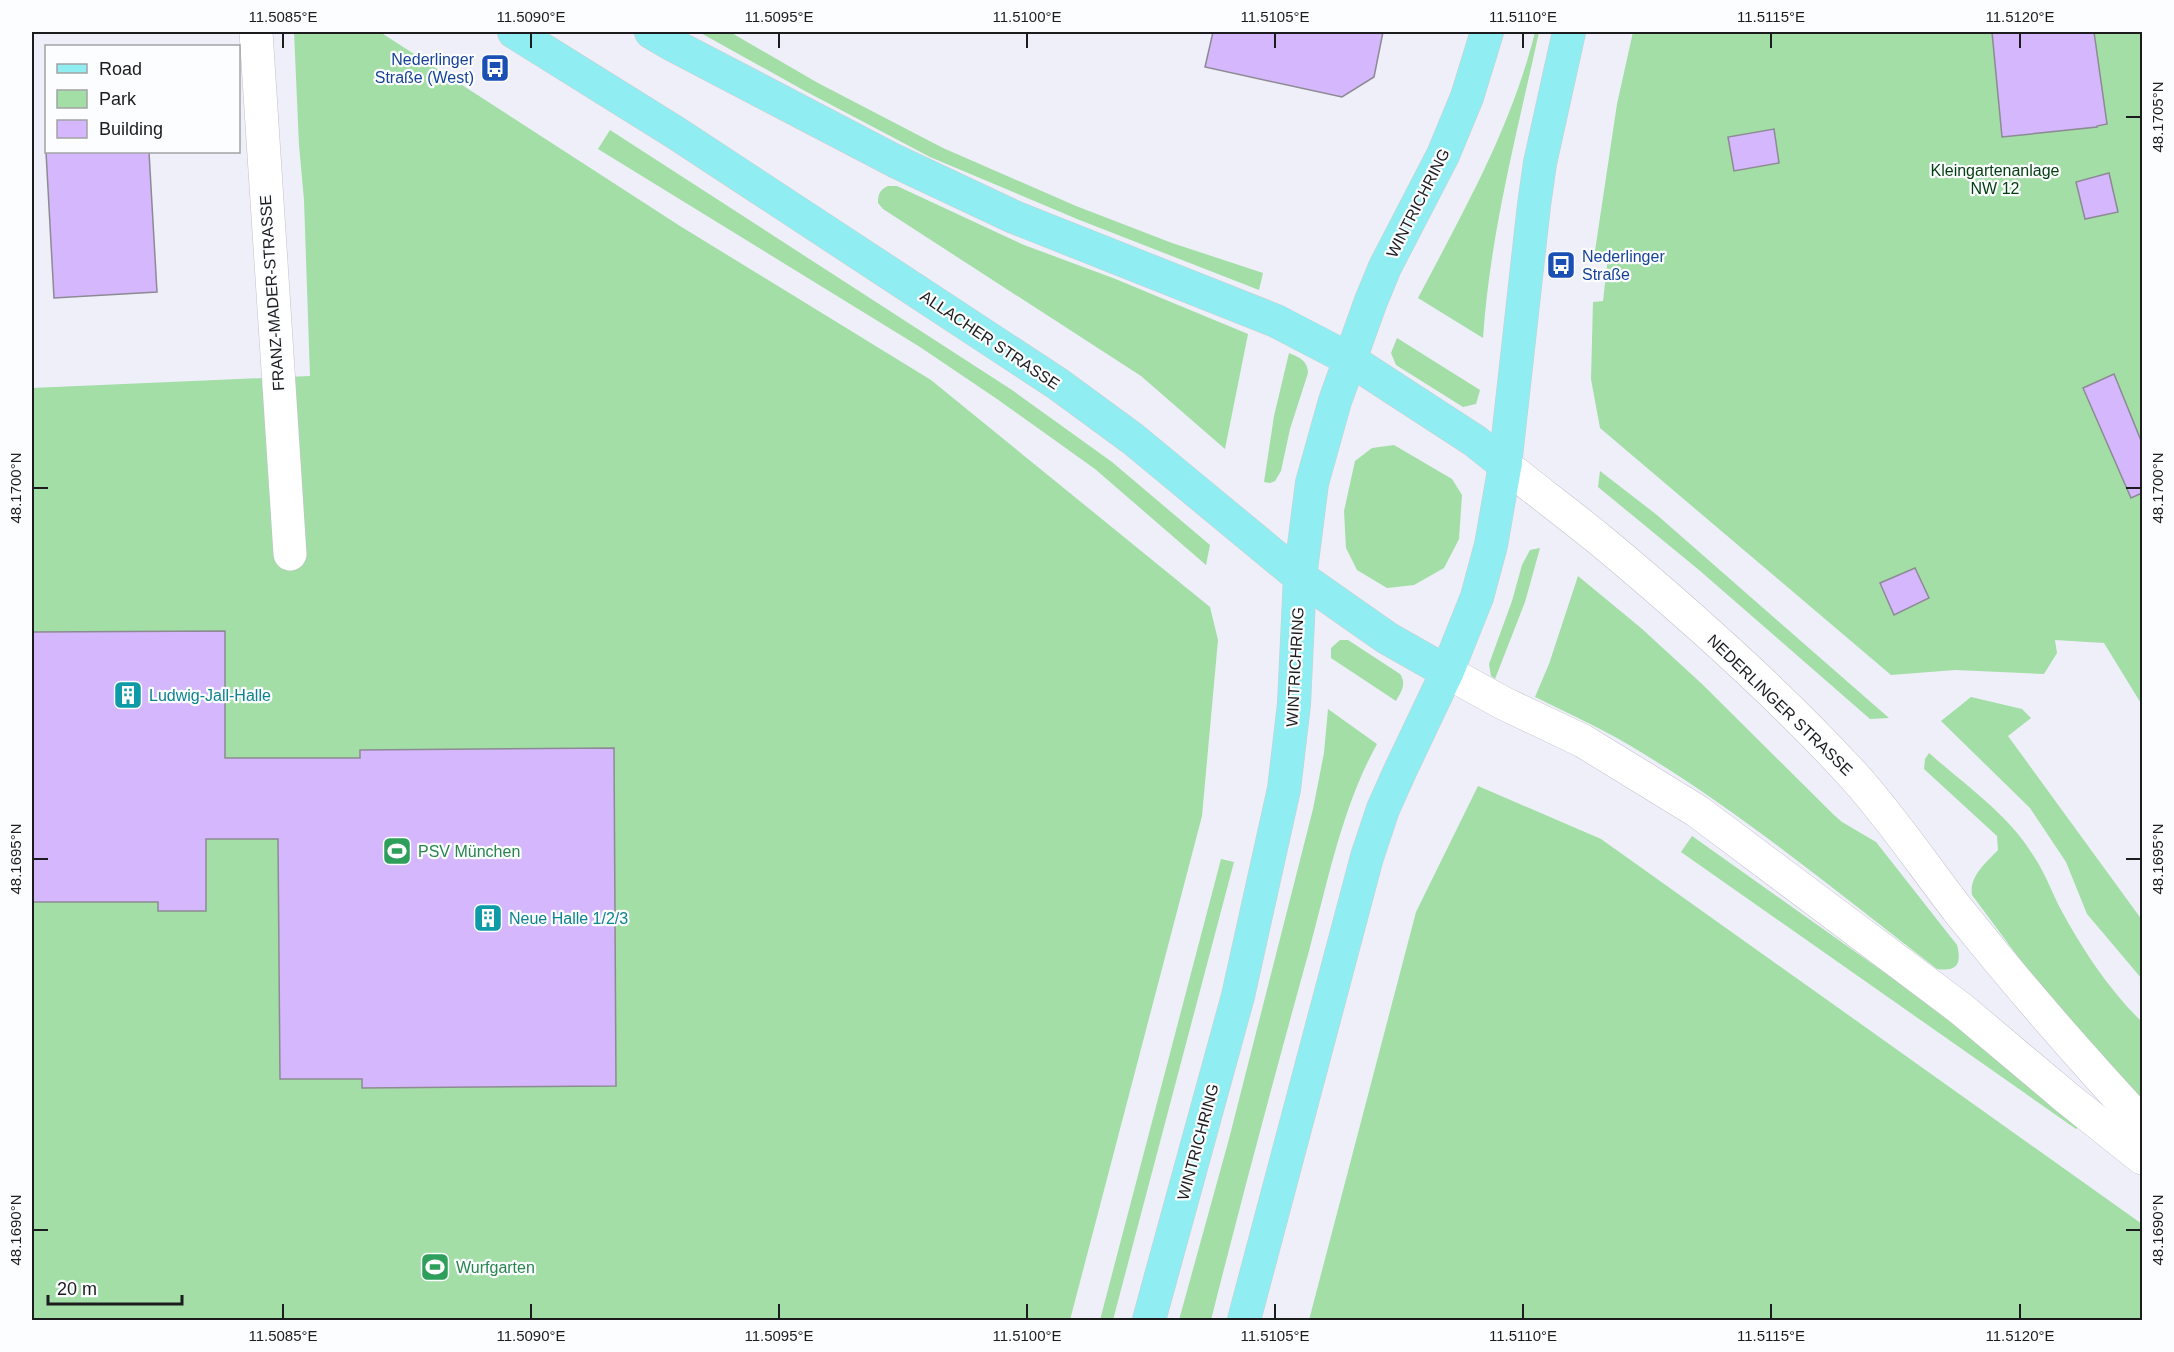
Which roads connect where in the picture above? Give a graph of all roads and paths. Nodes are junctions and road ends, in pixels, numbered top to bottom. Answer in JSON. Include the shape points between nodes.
{"nodes":[{"id":1,"x":256,"y":32,"type":"edge"},
{"id":2,"x":514,"y":32,"type":"edge"},
{"id":3,"x":651,"y":32,"type":"edge"},
{"id":4,"x":1487,"y":32,"type":"edge"},
{"id":5,"x":1569,"y":32,"type":"edge"},
{"id":6,"x":1349,"y":359,"type":"junction"},
{"id":7,"x":1505,"y":465,"type":"junction"},
{"id":8,"x":290,"y":554,"type":"dead end"},
{"id":9,"x":1300,"y":577,"type":"junction"},
{"id":10,"x":1447,"y":672,"type":"junction"},
{"id":11,"x":2142,"y":1124,"type":"edge"},
{"id":12,"x":2142,"y":1158,"type":"edge"},
{"id":13,"x":1149,"y":1320,"type":"edge"},
{"id":14,"x":1244,"y":1320,"type":"edge"}],
"edges":[{"from":1,"to":8,"type":"street","name":"FRANZ-MADER-STRASSE"},
{"from":2,"to":9,"type":"main road","name":"ALLACHER STRASSE","via":[[676,133],[1058,384],[1133,439]]},
{"from":3,"to":6,"type":"main road","via":[[1014,217],[1276,321]]},
{"from":4,"to":6,"type":"main road","name":"WINTRICHRING","via":[[1467,97],[1443,155],[1385,267]]},
{"from":5,"to":7,"type":"main road","via":[[1540,163]]},
{"from":6,"to":7,"type":"main road","name":"NEDERLINGER STRASSE"},
{"from":6,"to":9,"type":"main road","name":"WINTRICHRING","via":[[1312,483]]},
{"from":7,"to":10,"type":"main road","via":[[1491,546],[1477,597]]},
{"from":7,"to":11,"type":"street","name":"NEDERLINGER STRASSE","via":[[1671,600],[1852,775],[2031,1000]]},
{"from":9,"to":10,"type":"main road","name":"ALLACHER STRASSE","via":[[1387,638]]},
{"from":9,"to":13,"type":"main road","name":"WINTRICHRING","via":[[1294,704],[1284,789],[1238,996]]},
{"from":10,"to":12,"type":"street","via":[[1583,741],[1696,811],[1960,1008]]},
{"from":10,"to":14,"type":"main road","via":[[1383,809],[1367,857]]}]}
